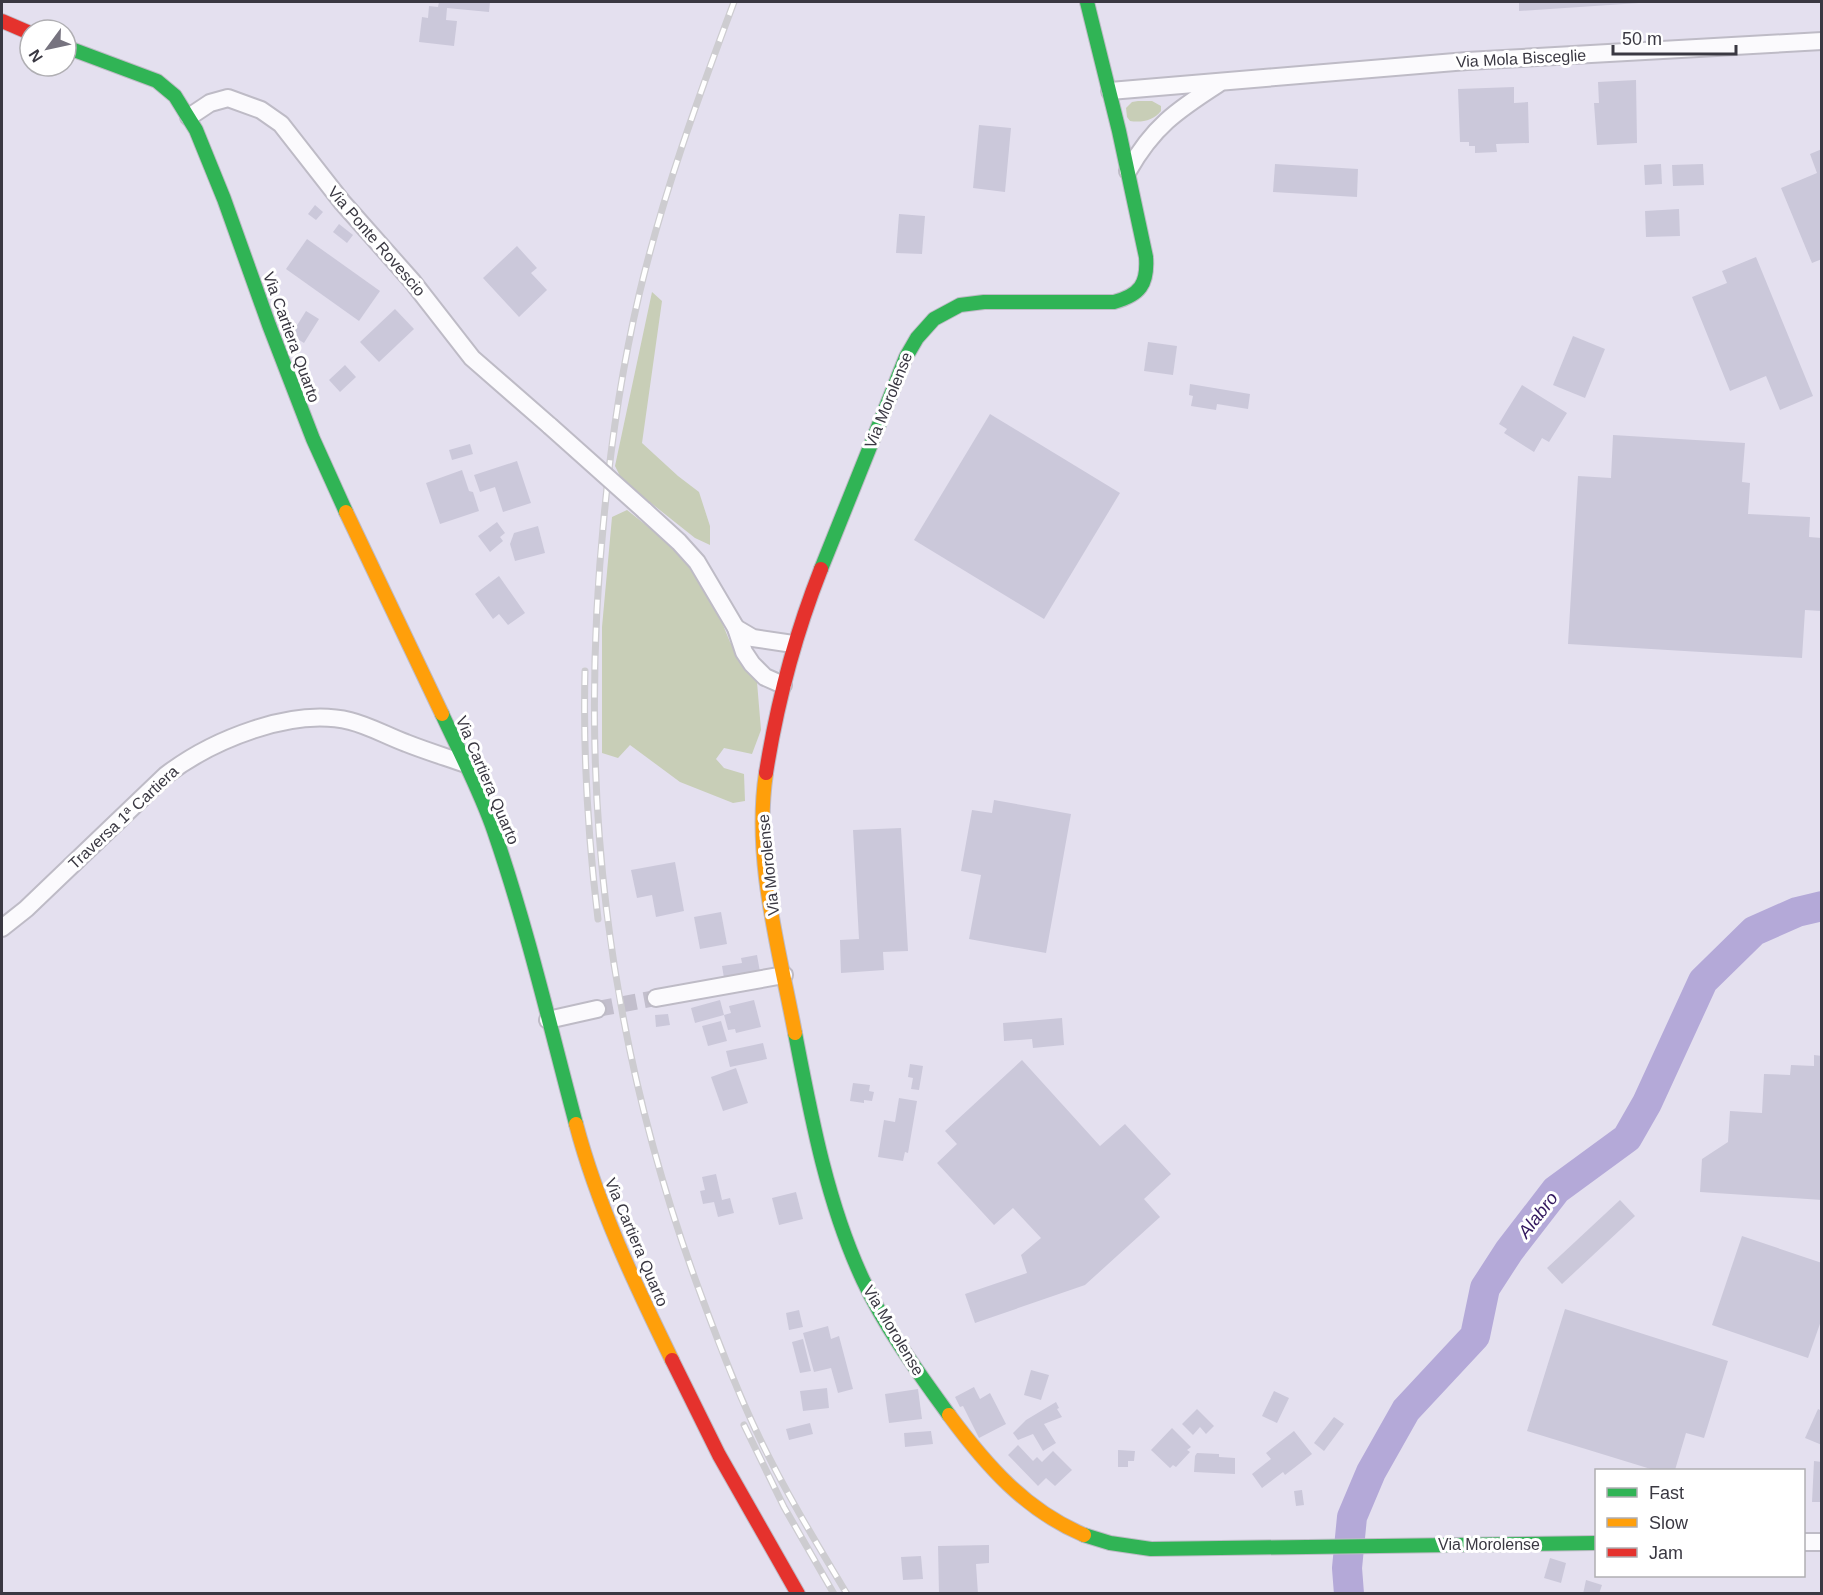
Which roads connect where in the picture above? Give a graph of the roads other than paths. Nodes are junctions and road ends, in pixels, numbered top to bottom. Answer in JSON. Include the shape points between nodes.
{"nodes":[{"id":1,"x":1087,"y":2,"type":"edge"},
{"id":2,"x":2,"y":21,"type":"edge"},
{"id":3,"x":18,"y":28,"type":"edge"},
{"id":4,"x":1821,"y":41,"type":"edge"},
{"id":5,"x":78,"y":51,"type":"edge"},
{"id":6,"x":1221,"y":82,"type":"junction"},
{"id":7,"x":1110,"y":91,"type":"junction"},
{"id":8,"x":189,"y":117,"type":"junction"},
{"id":9,"x":1128,"y":171,"type":"junction"},
{"id":10,"x":736,"y":628,"type":"junction"},
{"id":11,"x":793,"y":644,"type":"junction"},
{"id":12,"x":783,"y":685,"type":"junction"},
{"id":13,"x":466,"y":764,"type":"junction"},
{"id":14,"x":2,"y":928,"type":"edge"},
{"id":15,"x":784,"y":975,"type":"junction"},
{"id":16,"x":656,"y":998,"type":"tunnel mouth"},
{"id":17,"x":597,"y":1009,"type":"tunnel mouth"},
{"id":18,"x":548,"y":1020,"type":"junction"},
{"id":19,"x":1805,"y":1542,"type":"edge"},
{"id":20,"x":1821,"y":1542,"type":"edge"},
{"id":21,"x":1595,"y":1543,"type":"edge"},
{"id":22,"x":798,"y":1593,"type":"edge"}],
"edges":[{"from":1,"to":7,"type":"street","name":"Via Morolense"},
{"from":2,"to":3,"type":"street"},
{"from":4,"to":6,"type":"street","name":"Via Mola Bisceglie","via":[[1467,61]]},
{"from":5,"to":8,"type":"street","name":"Via Cartiera Quarto","via":[[157,81],[175,96]]},
{"from":6,"to":7,"type":"street","name":"Via Mola Bisceglie"},
{"from":6,"to":9,"type":"street","name":"Via Mola Bisceglie","via":[[1164,122]]},
{"from":7,"to":9,"type":"street","name":"Via Morolense"},
{"from":8,"to":10,"type":"street","name":"Via Ponte Rovescio","bridge":true,"via":[[210,103],[228,98],[261,110],[281,123],[472,358],[692,555]]},
{"from":8,"to":13,"type":"street","name":"Via Cartiera Quarto","via":[[217,180],[313,439]]},
{"from":9,"to":11,"type":"street","name":"Via Morolense","via":[[1146,257],[1147,273],[1140,290],[1114,302],[966,303],[928,325],[911,345]]},
{"from":10,"to":11,"type":"street","via":[[753,638]]},
{"from":10,"to":12,"type":"street","via":[[752,664],[765,677]]},
{"from":11,"to":12,"type":"street","name":"Via Morolense"},
{"from":12,"to":15,"type":"street","name":"Via Morolense","via":[[764,780],[762,823]]},
{"from":13,"to":14,"type":"street","name":"Traversa 1ª Cartiera","via":[[350,721],[307,719],[251,732],[198,754],[166,775]]},
{"from":13,"to":18,"type":"street","name":"Via Cartiera Quarto","via":[[502,853]]},
{"from":15,"to":16,"type":"street"},
{"from":15,"to":21,"type":"street","name":"Via Morolense","via":[[832,1192],[865,1285],[916,1368],[963,1433],[1028,1503],[1076,1532],[1112,1544],[1151,1549]]},
{"from":17,"to":18,"type":"street"},
{"from":18,"to":22,"type":"street","name":"Via Cartiera Quarto","via":[[595,1189],[635,1284],[718,1455]]},
{"from":19,"to":20,"type":"street"}]}
